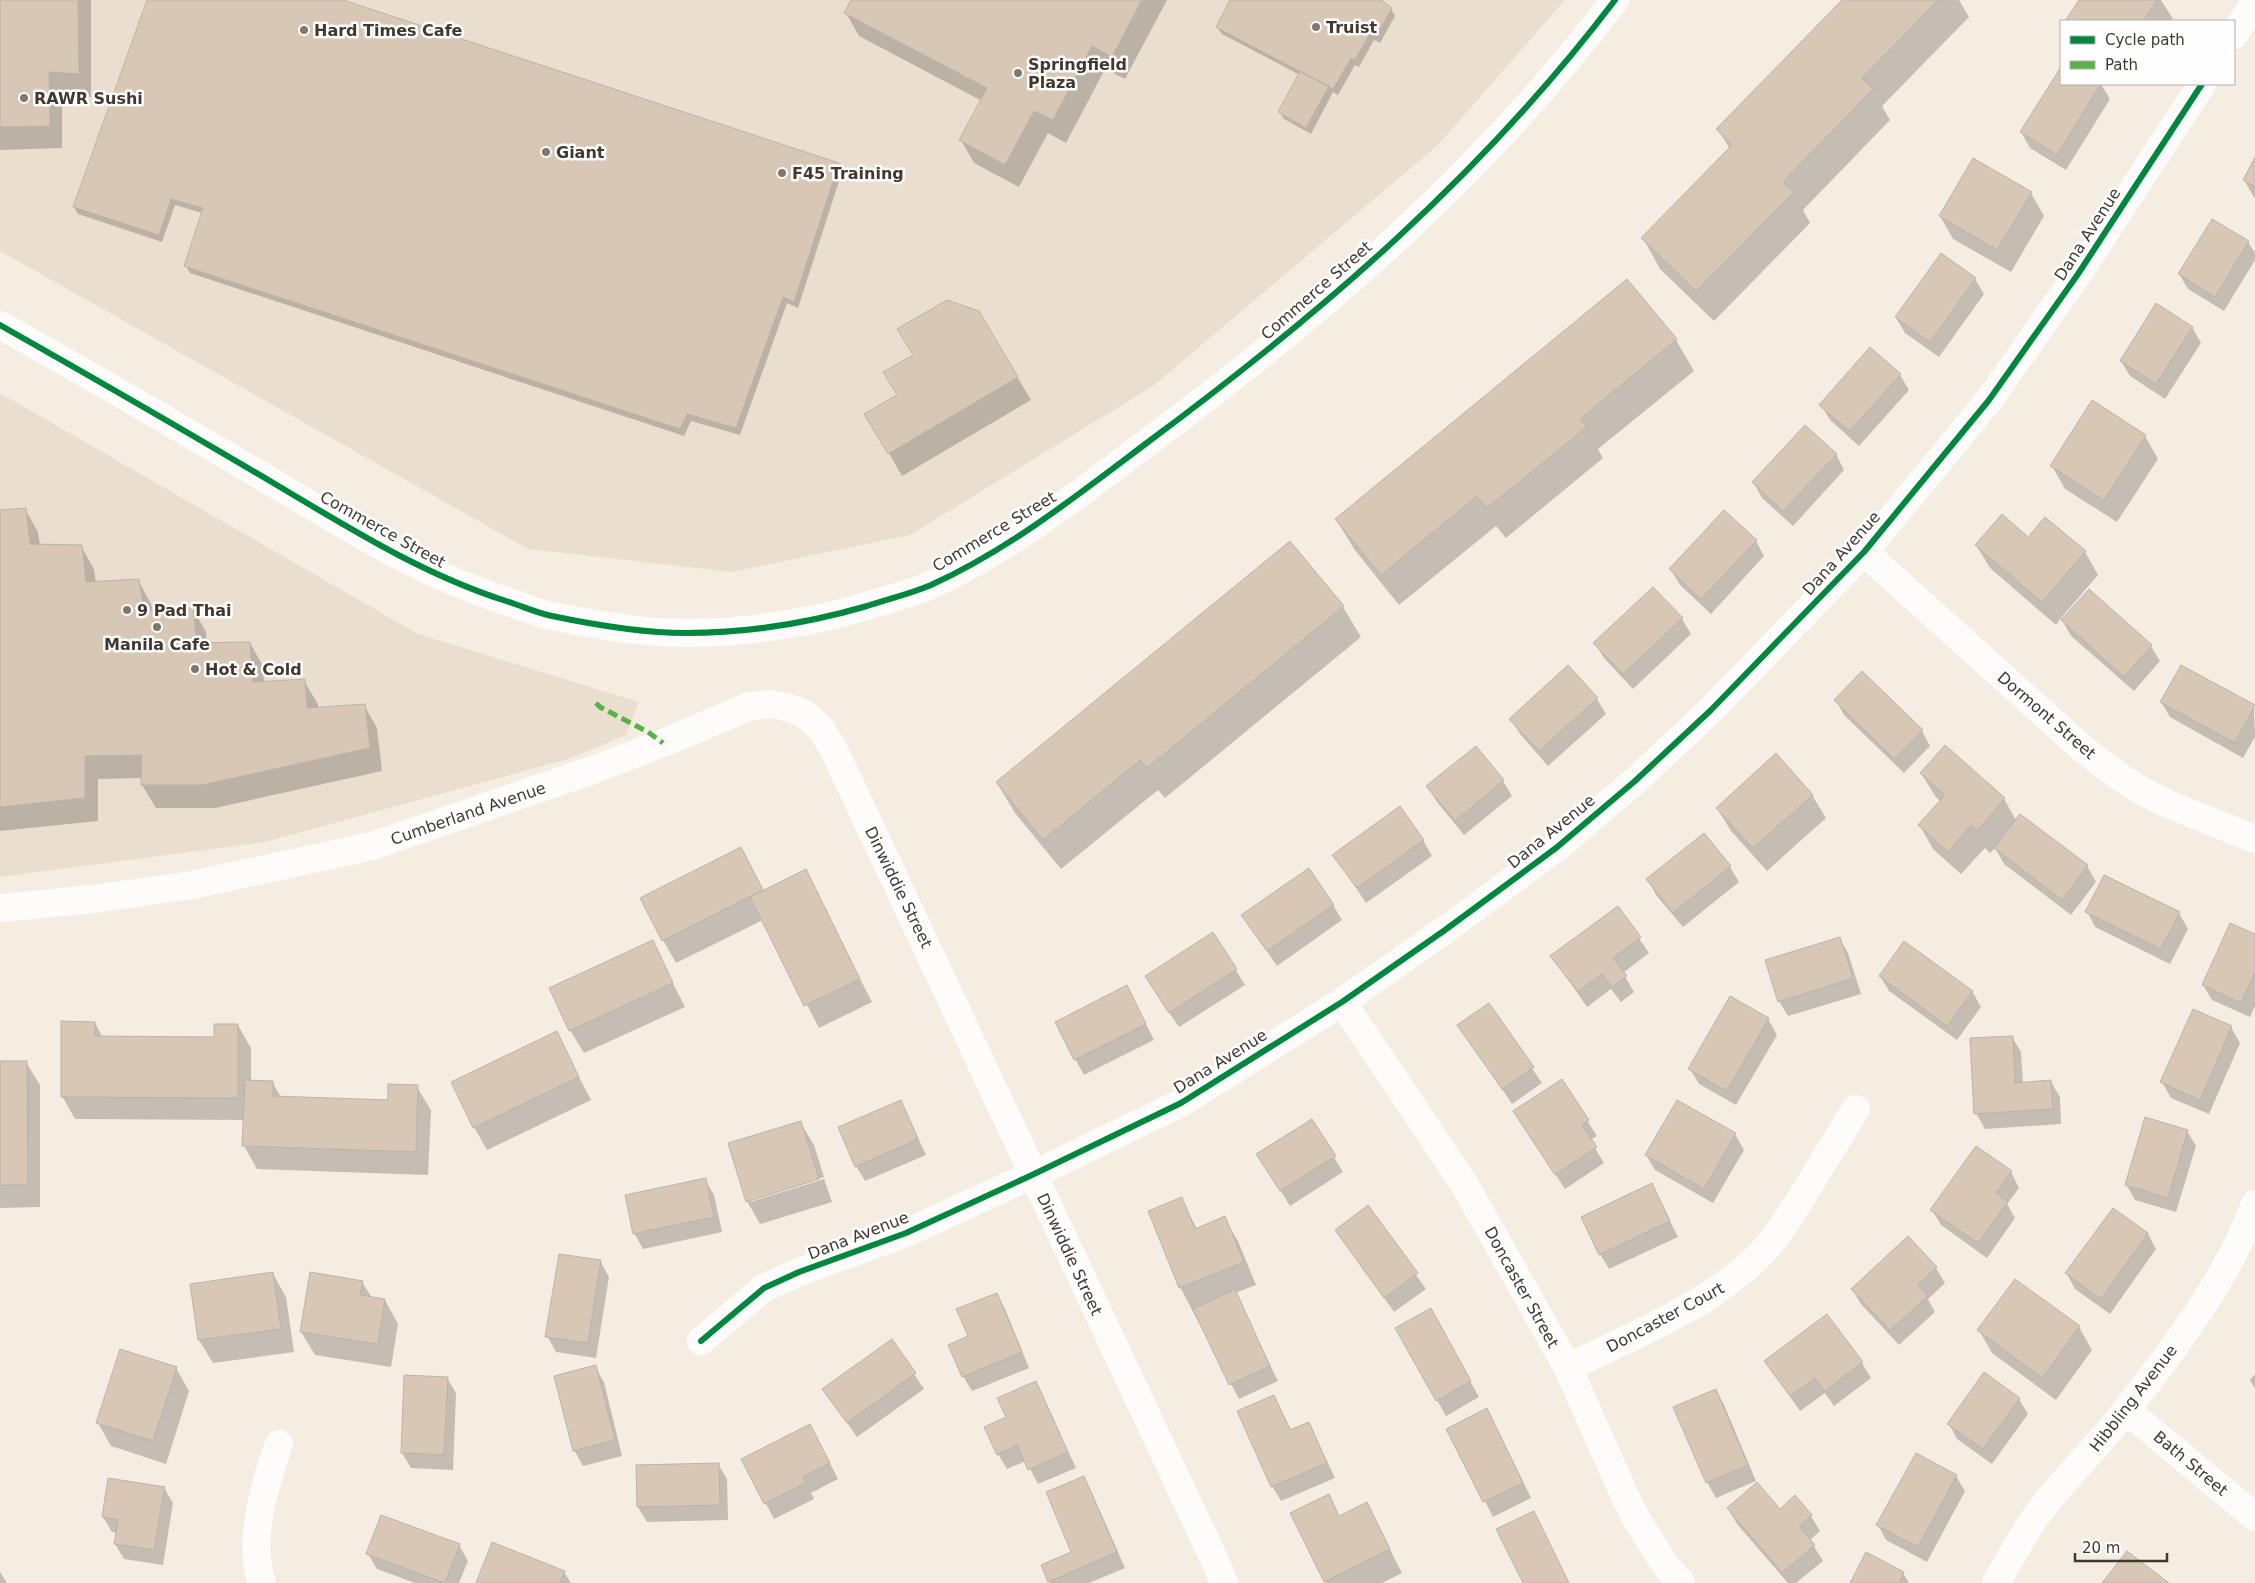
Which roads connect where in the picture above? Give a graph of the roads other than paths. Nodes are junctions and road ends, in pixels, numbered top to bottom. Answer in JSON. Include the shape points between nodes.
{"nodes":[{"id":1,"x":1615,"y":0,"type":"edge"},
{"id":2,"x":2255,"y":2,"type":"edge"},
{"id":3,"x":2235,"y":33,"type":"edge"},
{"id":4,"x":2201,"y":85,"type":"edge"},
{"id":5,"x":0,"y":325,"type":"edge"},
{"id":6,"x":1864,"y":552,"type":"junction"},
{"id":7,"x":865,"y":817,"type":"joint"},
{"id":8,"x":2255,"y":839,"type":"edge"},
{"id":9,"x":0,"y":908,"type":"edge"},
{"id":10,"x":1342,"y":1002,"type":"junction"},
{"id":11,"x":1856,"y":1109,"type":"dead end"},
{"id":12,"x":1032,"y":1175,"type":"junction"},
{"id":13,"x":2255,"y":1204,"type":"edge"},
{"id":14,"x":701,"y":1341,"type":"dead end"},
{"id":15,"x":1568,"y":1368,"type":"junction"},
{"id":16,"x":2126,"y":1410,"type":"junction"},
{"id":17,"x":279,"y":1444,"type":"dead end"},
{"id":18,"x":2255,"y":1517,"type":"edge"},
{"id":19,"x":262,"y":1583,"type":"edge"},
{"id":20,"x":1224,"y":1583,"type":"edge"},
{"id":21,"x":1681,"y":1583,"type":"edge"},
{"id":22,"x":1996,"y":1583,"type":"edge"}],
"edges":[{"from":1,"to":5,"type":"street","name":"Commerce Street","via":[[1579,48],[1488,150],[1421,216],[1328,302],[1220,389],[1046,518],[968,565],[929,586],[894,598],[780,626],[685,633],[625,627],[549,615],[467,588],[394,554]]},
{"from":2,"to":3,"type":"street"},
{"from":4,"to":6,"type":"street","name":"Dana Avenue","via":[[2078,274],[1989,400]]},
{"from":6,"to":8,"type":"street","name":"Dormont Street","via":[[2084,749],[2122,778],[2168,804]]},
{"from":6,"to":10,"type":"street","name":"Dana Avenue","via":[[1711,710],[1635,781],[1556,848]]},
{"from":7,"to":9,"type":"street","name":"Cumberland Avenue","via":[[822,730],[806,715],[793,709],[772,704],[750,706],[590,771],[372,846],[192,885]]},
{"from":7,"to":12,"type":"street","name":"Dinwiddie Street"},
{"from":10,"to":12,"type":"street","name":"Dana Avenue","via":[[1181,1102]]},
{"from":10,"to":15,"type":"street","name":"Doncaster Street","via":[[1463,1182]]},
{"from":11,"to":15,"type":"street","name":"Doncaster Court","via":[[1784,1226],[1744,1270],[1695,1304]]},
{"from":12,"to":14,"type":"street","name":"Dana Avenue","via":[[906,1233],[764,1288]]},
{"from":12,"to":20,"type":"street","name":"Dinwiddie Street"},
{"from":13,"to":16,"type":"street","name":"Hibbling Avenue","via":[[2236,1250],[2210,1296]]},
{"from":15,"to":21,"type":"street","name":"Doncaster Street","via":[[1628,1502],[1666,1566]]},
{"from":16,"to":18,"type":"street","name":"Bath Street"},
{"from":16,"to":22,"type":"street","name":"Hibbling Avenue","via":[[2042,1508]]},
{"from":17,"to":19,"type":"street","via":[[265,1484],[257,1535],[257,1569]]}]}
